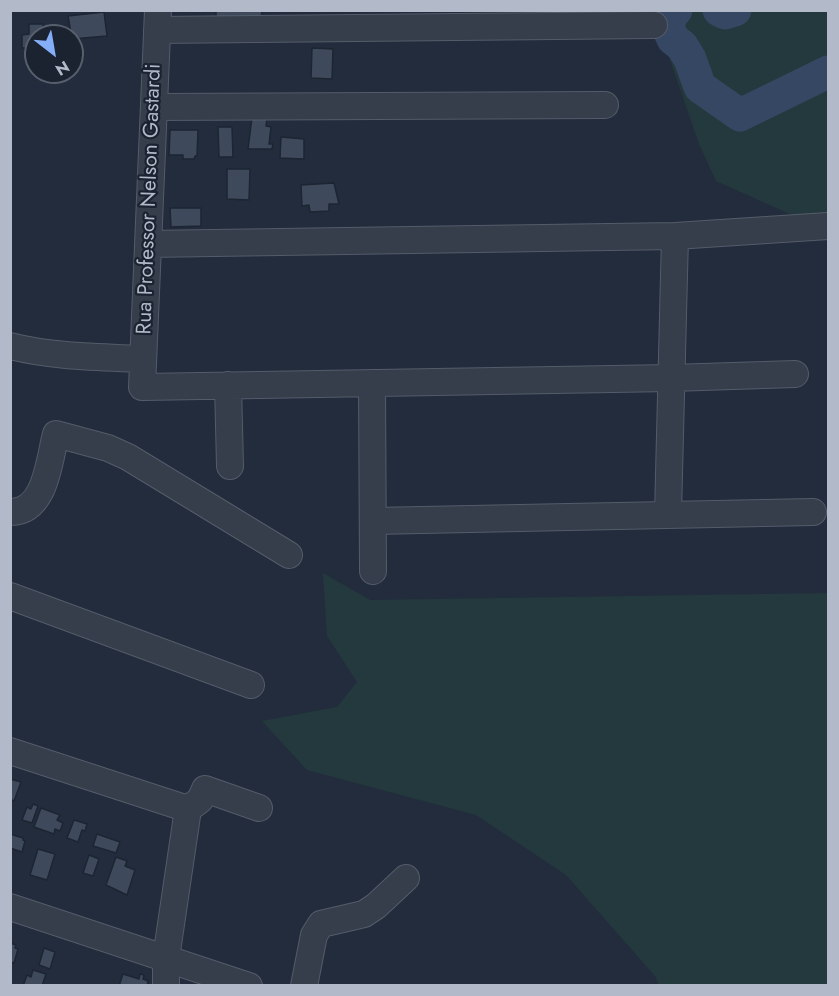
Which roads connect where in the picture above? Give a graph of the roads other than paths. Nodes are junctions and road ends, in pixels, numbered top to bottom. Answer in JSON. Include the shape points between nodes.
{"nodes":[{"id":1,"x":157,"y":20,"type":"edge"},
{"id":2,"x":654,"y":25,"type":"dead end"},
{"id":3,"x":605,"y":105,"type":"dead end"},
{"id":4,"x":154,"y":107,"type":"junction"},
{"id":5,"x":828,"y":226,"type":"edge"},
{"id":6,"x":675,"y":236,"type":"junction"},
{"id":7,"x":148,"y":244,"type":"junction"},
{"id":8,"x":10,"y":346,"type":"edge"},
{"id":9,"x":143,"y":359,"type":"junction"},
{"id":10,"x":795,"y":374,"type":"dead end"},
{"id":11,"x":671,"y":378,"type":"junction"},
{"id":12,"x":372,"y":383,"type":"junction"},
{"id":13,"x":228,"y":385,"type":"junction"},
{"id":14,"x":230,"y":466,"type":"dead end"},
{"id":15,"x":10,"y":512,"type":"edge"},
{"id":16,"x":813,"y":512,"type":"dead end"},
{"id":17,"x":668,"y":514,"type":"junction"},
{"id":18,"x":373,"y":521,"type":"junction"},
{"id":19,"x":289,"y":555,"type":"dead end"},
{"id":20,"x":373,"y":571,"type":"dead end"},
{"id":21,"x":10,"y":596,"type":"edge"},
{"id":22,"x":251,"y":684,"type":"dead end"},
{"id":23,"x":10,"y":751,"type":"edge"},
{"id":24,"x":259,"y":808,"type":"dead end"},
{"id":25,"x":188,"y":809,"type":"junction"},
{"id":26,"x":406,"y":878,"type":"dead end"},
{"id":27,"x":10,"y":907,"type":"edge"},
{"id":28,"x":166,"y":958,"type":"junction"},
{"id":29,"x":166,"y":986,"type":"edge"},
{"id":30,"x":249,"y":986,"type":"edge"},
{"id":31,"x":304,"y":986,"type":"edge"}],
"edges":[{"from":1,"to":2,"type":"street"},
{"from":1,"to":4,"type":"street","name":"Rua Professor Nelson Gastardi"},
{"from":3,"to":4,"type":"street"},
{"from":4,"to":7,"type":"street","name":"Rua Professor Nelson Gastardi"},
{"from":5,"to":6,"type":"street"},
{"from":6,"to":7,"type":"street"},
{"from":6,"to":11,"type":"street"},
{"from":7,"to":9,"type":"street","name":"Rua Professor Nelson Gastardi"},
{"from":8,"to":9,"type":"street","via":[[66,355]]},
{"from":9,"to":13,"type":"street","name":"Rua Professor Nelson Gastardi","via":[[142,387]]},
{"from":10,"to":11,"type":"street"},
{"from":11,"to":12,"type":"street"},
{"from":11,"to":17,"type":"street"},
{"from":12,"to":13,"type":"street"},
{"from":12,"to":18,"type":"street"},
{"from":13,"to":14,"type":"street"},
{"from":15,"to":19,"type":"street","via":[[26,510],[38,499],[56,434],[128,457]]},
{"from":16,"to":17,"type":"street"},
{"from":17,"to":18,"type":"street"},
{"from":18,"to":20,"type":"street"},
{"from":21,"to":22,"type":"street"},
{"from":23,"to":25,"type":"street"},
{"from":24,"to":25,"type":"street","via":[[205,789],[200,800]]},
{"from":25,"to":28,"type":"street"},
{"from":26,"to":31,"type":"street","via":[[364,914],[321,924],[314,935]]},
{"from":27,"to":28,"type":"street"},
{"from":28,"to":29,"type":"street"},
{"from":28,"to":30,"type":"street"}]}
